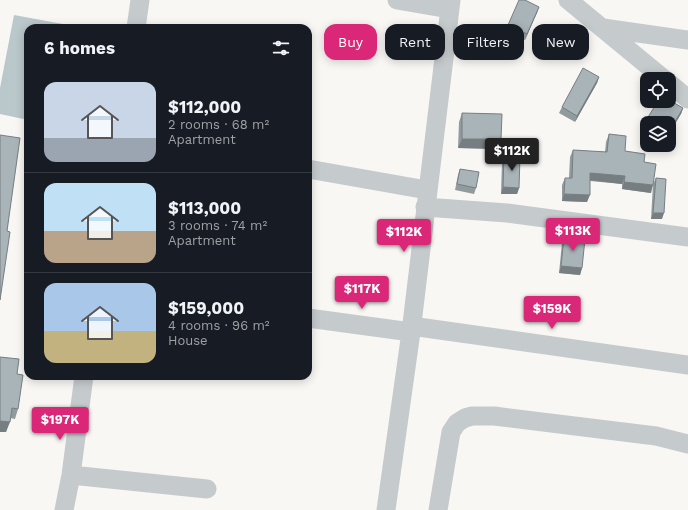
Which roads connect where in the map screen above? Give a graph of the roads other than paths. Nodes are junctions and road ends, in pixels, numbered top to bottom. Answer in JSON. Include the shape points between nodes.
{"nodes":[{"id":1,"x":140,"y":0,"type":"edge"},
{"id":2,"x":397,"y":0,"type":"edge"},
{"id":3,"x":568,"y":0,"type":"edge"},
{"id":4,"x":450,"y":4,"type":"edge"},
{"id":5,"x":137,"y":24,"type":"edge"},
{"id":6,"x":603,"y":28,"type":"junction"},
{"id":7,"x":688,"y":40,"type":"edge"},
{"id":8,"x":656,"y":72,"type":"edge"},
{"id":9,"x":676,"y":89,"type":"edge"},
{"id":10,"x":688,"y":99,"type":"edge"},
{"id":11,"x":312,"y":170,"type":"edge"},
{"id":12,"x":426,"y":199,"type":"junction"},
{"id":13,"x":688,"y":237,"type":"edge"},
{"id":14,"x":312,"y":318,"type":"edge"},
{"id":15,"x":411,"y":329,"type":"junction"},
{"id":16,"x":688,"y":365,"type":"edge"},
{"id":17,"x":83,"y":380,"type":"edge"},
{"id":18,"x":688,"y":444,"type":"edge"},
{"id":19,"x":71,"y":475,"type":"junction"},
{"id":20,"x":207,"y":489,"type":"dead end"},
{"id":21,"x":64,"y":510,"type":"edge"},
{"id":22,"x":386,"y":510,"type":"edge"},
{"id":23,"x":438,"y":510,"type":"edge"}],
"edges":[{"from":1,"to":5,"type":"street"},
{"from":2,"to":4,"type":"street"},
{"from":3,"to":6,"type":"street"},
{"from":4,"to":12,"type":"street"},
{"from":6,"to":7,"type":"street"},
{"from":6,"to":8,"type":"street"},
{"from":9,"to":10,"type":"street"},
{"from":11,"to":12,"type":"street"},
{"from":12,"to":13,"type":"street","via":[[507,213]]},
{"from":12,"to":15,"type":"street"},
{"from":14,"to":15,"type":"street"},
{"from":15,"to":16,"type":"street"},
{"from":15,"to":22,"type":"street"},
{"from":17,"to":19,"type":"street"},
{"from":18,"to":23,"type":"street","via":[[656,436],[564,424],[472,416],[457,423],[451,432]]},
{"from":19,"to":20,"type":"street"},
{"from":19,"to":21,"type":"street"}]}
